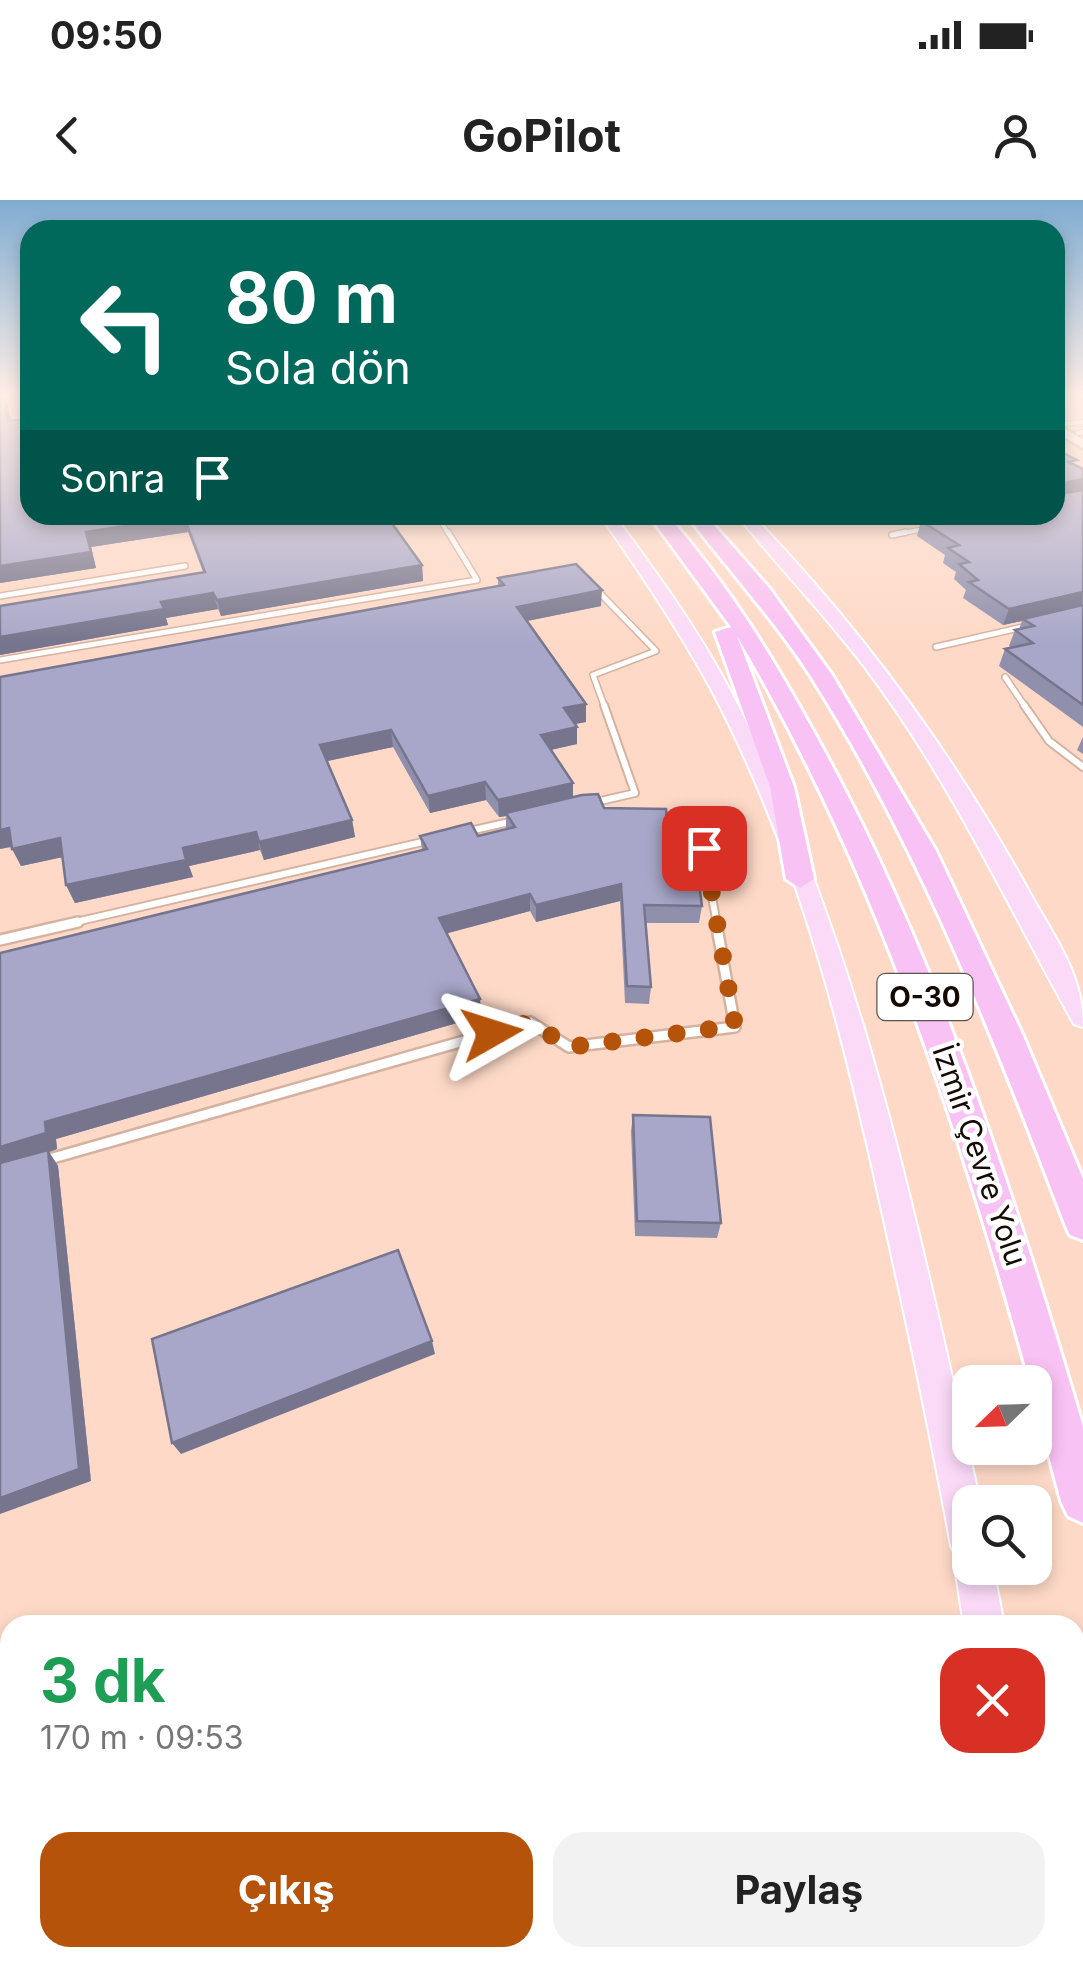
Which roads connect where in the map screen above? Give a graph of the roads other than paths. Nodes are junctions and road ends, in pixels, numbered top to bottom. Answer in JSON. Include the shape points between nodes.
{"nodes":[{"id":1,"x":443,"y":525,"type":"edge"},
{"id":2,"x":614,"y":525,"type":"edge"},
{"id":3,"x":678,"y":525,"type":"edge"},
{"id":4,"x":678,"y":525,"type":"edge"},
{"id":5,"x":680,"y":525,"type":"edge"},
{"id":6,"x":753,"y":525,"type":"edge"},
{"id":7,"x":944,"y":525,"type":"edge"},
{"id":8,"x":892,"y":535,"type":"dead end"},
{"id":9,"x":185,"y":566,"type":"dead end"},
{"id":10,"x":589,"y":581,"type":"edge"},
{"id":11,"x":0,"y":596,"type":"edge"},
{"id":12,"x":1046,"y":621,"type":"edge"},
{"id":13,"x":936,"y":647,"type":"dead end"},
{"id":14,"x":0,"y":660,"type":"edge"},
{"id":15,"x":1006,"y":677,"type":"dead end"},
{"id":16,"x":1083,"y":768,"type":"edge"},
{"id":17,"x":577,"y":806,"type":"edge"},
{"id":18,"x":519,"y":820,"type":"edge"},
{"id":19,"x":462,"y":833,"type":"edge"},
{"id":20,"x":442,"y":838,"type":"edge"},
{"id":21,"x":704,"y":848,"type":"dead end"},
{"id":22,"x":800,"y":879,"type":"junction"},
{"id":23,"x":0,"y":940,"type":"edge"},
{"id":24,"x":1083,"y":1017,"type":"edge"},
{"id":25,"x":38,"y":1163,"type":"edge"},
{"id":26,"x":1083,"y":1224,"type":"edge"},
{"id":27,"x":957,"y":1485,"type":"edge"},
{"id":28,"x":1083,"y":1500,"type":"edge"},
{"id":29,"x":977,"y":1585,"type":"edge"},
{"id":30,"x":982,"y":1615,"type":"edge"}],
"edges":[{"from":1,"to":14,"type":"lane","via":[[478,580]]},
{"from":2,"to":22,"type":"main road","via":[[710,672]]},
{"from":3,"to":22,"type":"highway","via":[[764,732]]},
{"from":4,"to":28,"type":"highway","name":"İzmir Çevre Yolu","number":"O-30","via":[[827,775],[883,891],[1016,1257]]},
{"from":5,"to":26,"type":"highway","number":"O-30","via":[[775,610],[879,772],[1008,1036]]},
{"from":6,"to":24,"type":"main road","via":[[834,616],[902,708],[976,823]]},
{"from":7,"to":8,"type":"lane"},
{"from":9,"to":11,"type":"lane"},
{"from":10,"to":17,"type":"lane","via":[[656,651],[593,676],[635,793]]},
{"from":12,"to":13,"type":"lane"},
{"from":15,"to":16,"type":"lane","via":[[1049,741]]},
{"from":18,"to":19,"type":"lane"},
{"from":20,"to":23,"type":"lane"},
{"from":21,"to":25,"type":"lane","via":[[735,1026],[569,1047],[530,1022]]},
{"from":22,"to":27,"type":"main road","via":[[887,1160]]},
{"from":29,"to":30,"type":"main road"}]}
